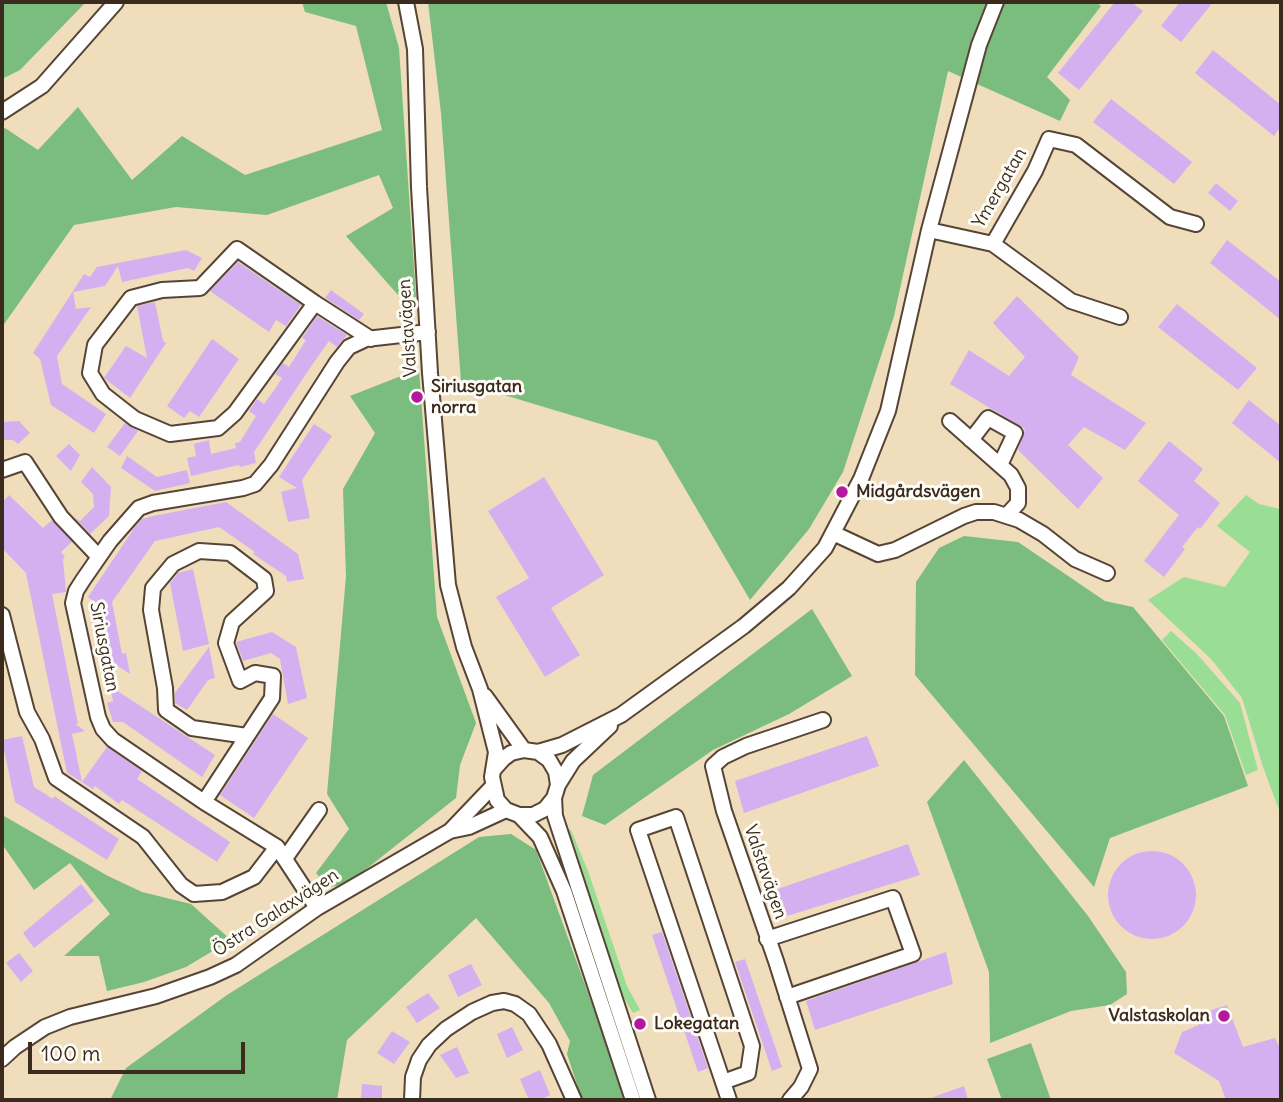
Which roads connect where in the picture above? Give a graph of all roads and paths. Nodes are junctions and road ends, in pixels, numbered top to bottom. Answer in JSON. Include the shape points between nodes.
{"nodes":[{"id":1,"x":116,"y":2,"type":"edge"},
{"id":2,"x":406,"y":2,"type":"edge"},
{"id":3,"x":996,"y":2,"type":"edge"},
{"id":4,"x":2,"y":112,"type":"edge"},
{"id":5,"x":1196,"y":224,"type":"dead end"},
{"id":6,"x":929,"y":230,"type":"junction"},
{"id":7,"x":993,"y":244,"type":"junction"},
{"id":8,"x":316,"y":303,"type":"junction"},
{"id":9,"x":1120,"y":317,"type":"dead end"},
{"id":10,"x":428,"y":332,"type":"junction"},
{"id":11,"x":371,"y":339,"type":"junction"},
{"id":12,"x":950,"y":421,"type":"dead end"},
{"id":13,"x":971,"y":440,"type":"junction"},
{"id":14,"x":1000,"y":465,"type":"junction"},
{"id":15,"x":2,"y":470,"type":"edge"},
{"id":16,"x":1007,"y":514,"type":"junction"},
{"id":17,"x":833,"y":533,"type":"junction"},
{"id":18,"x":99,"y":557,"type":"junction"},
{"id":19,"x":1107,"y":573,"type":"dead end"},
{"id":20,"x":2,"y":615,"type":"edge"},
{"id":21,"x":480,"y":689,"type":"junction"},
{"id":22,"x":621,"y":715,"type":"junction"},
{"id":23,"x":823,"y":720,"type":"dead end"},
{"id":24,"x":247,"y":736,"type":"junction"},
{"id":25,"x":531,"y":751,"type":"junction"},
{"id":26,"x":495,"y":768,"type":"junction"},
{"id":27,"x":492,"y":787,"type":"junction"},
{"id":28,"x":556,"y":792,"type":"junction"},
{"id":29,"x":204,"y":802,"type":"junction"},
{"id":30,"x":319,"y":810,"type":"dead end"},
{"id":31,"x":513,"y":812,"type":"junction"},
{"id":32,"x":450,"y":831,"type":"junction"},
{"id":33,"x":281,"y":852,"type":"junction"},
{"id":34,"x":317,"y":908,"type":"junction"},
{"id":35,"x":767,"y":939,"type":"junction"},
{"id":36,"x":787,"y":997,"type":"junction"},
{"id":37,"x":2,"y":1059,"type":"edge"},
{"id":38,"x":723,"y":1082,"type":"junction"},
{"id":39,"x":412,"y":1100,"type":"edge"},
{"id":40,"x":573,"y":1100,"type":"edge"},
{"id":41,"x":634,"y":1100,"type":"edge"},
{"id":42,"x":648,"y":1100,"type":"edge"},
{"id":43,"x":729,"y":1100,"type":"edge"},
{"id":44,"x":790,"y":1100,"type":"edge"}],
"edges":[{"from":1,"to":4,"type":"street","via":[[42,86]]},
{"from":2,"to":10,"type":"street","name":"Valstavägen","via":[[415,49]]},
{"from":3,"to":6,"type":"street","via":[[979,44]]},
{"from":5,"to":7,"type":"street","name":"Ymergatan","via":[[1170,217],[1076,145],[1049,139]]},
{"from":6,"to":7,"type":"street","name":"Ymergatan"},
{"from":6,"to":17,"type":"street","via":[[888,411]]},
{"from":7,"to":9,"type":"street","via":[[1071,301]]},
{"from":8,"to":8,"type":"street","via":[[237,249],[200,288],[131,298],[95,345],[90,373],[103,394],[135,419],[170,434],[218,428],[235,413]]},
{"from":8,"to":11,"type":"street"},
{"from":10,"to":11,"type":"street","name":"Siriusgatan"},
{"from":10,"to":21,"type":"street","name":"Valstavägen","via":[[449,585],[464,648]]},
{"from":11,"to":18,"type":"street","name":"Siriusgatan","via":[[349,347],[254,485],[139,508]]},
{"from":12,"to":13,"type":"street"},
{"from":13,"to":14,"type":"street"},
{"from":13,"to":14,"type":"street","via":[[988,418],[1015,433]]},
{"from":14,"to":16,"type":"street","via":[[1018,488],[1018,503]]},
{"from":15,"to":18,"type":"street","via":[[25,462],[61,517]]},
{"from":16,"to":17,"type":"street","via":[[976,512],[878,554]]},
{"from":16,"to":19,"type":"street","via":[[1075,559]]},
{"from":17,"to":22,"type":"street","via":[[825,548],[744,626]]},
{"from":18,"to":29,"type":"street","name":"Siriusgatan","via":[[76,591],[74,603],[103,729]]},
{"from":20,"to":33,"type":"street","via":[[27,712],[56,778],[144,837],[181,886],[194,894],[222,892],[254,877]]},
{"from":21,"to":25,"type":"street","name":"Valstavägen"},
{"from":21,"to":26,"type":"street","name":"Valstavägen","via":[[496,752]]},
{"from":22,"to":25,"type":"street","via":[[562,745]]},
{"from":22,"to":28,"type":"street","via":[[573,761]]},
{"from":23,"to":35,"type":"street","name":"Valstavägen","via":[[746,746],[713,766]]},
{"from":24,"to":24,"type":"street","via":[[272,698],[272,676],[255,673],[240,681],[226,643],[232,622],[266,591],[264,579],[230,553],[199,551],[173,564],[153,588],[151,610],[166,710],[192,728]]},
{"from":24,"to":29,"type":"street"},
{"from":25,"to":26,"type":"street","via":[[511,753]]},
{"from":25,"to":28,"type":"street","name":"Valstavägen","via":[[549,760],[556,772]]},
{"from":26,"to":27,"type":"street","name":"Valstavägen"},
{"from":27,"to":31,"type":"street","via":[[497,800]]},
{"from":27,"to":32,"type":"street","name":"Östra Galaxvägen"},
{"from":28,"to":31,"type":"street","via":[[545,809],[533,815]]},
{"from":28,"to":42,"type":"street","name":"Valstavägen","via":[[555,816]]},
{"from":29,"to":33,"type":"street","name":"Siriusgatan"},
{"from":30,"to":33,"type":"street"},
{"from":31,"to":32,"type":"street","name":"Östra Galaxvägen"},
{"from":31,"to":41,"type":"street","via":[[540,837],[564,891]]},
{"from":32,"to":34,"type":"street","name":"Östra Galaxvägen"},
{"from":33,"to":34,"type":"street","name":"Siriusgatan"},
{"from":34,"to":37,"type":"street","name":"Östra Galaxvägen","via":[[236,965],[156,996],[45,1027]]},
{"from":35,"to":36,"type":"street","name":"Valstavägen"},
{"from":35,"to":36,"type":"street","via":[[893,898],[913,954]]},
{"from":36,"to":44,"type":"street","name":"Valstavägen","via":[[810,1069]]},
{"from":38,"to":38,"type":"street","via":[[638,830],[676,817],[752,1046],[748,1073]]},
{"from":38,"to":43,"type":"street"},
{"from":39,"to":40,"type":"street","via":[[413,1077],[429,1045],[472,1012],[504,1001],[529,1014],[550,1044]]}]}
